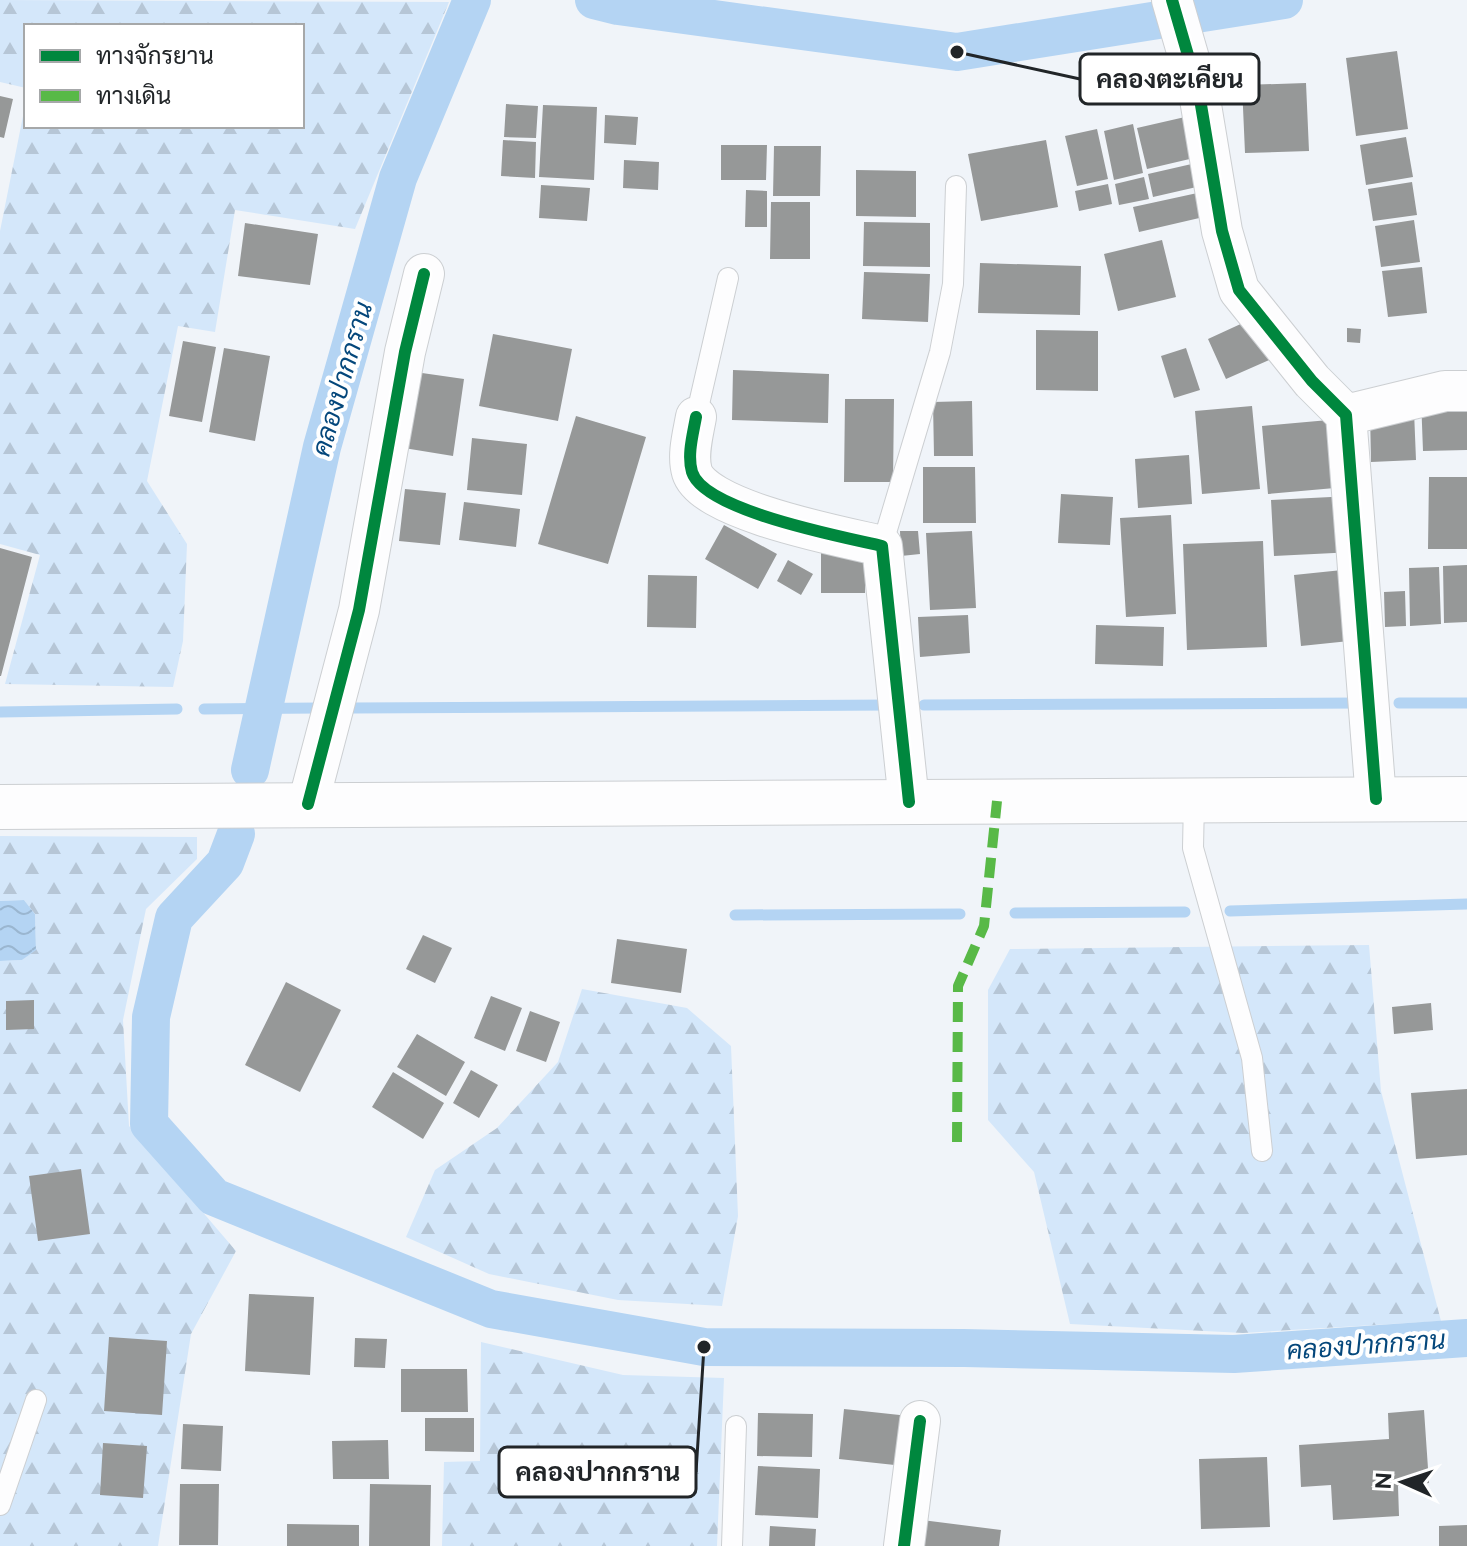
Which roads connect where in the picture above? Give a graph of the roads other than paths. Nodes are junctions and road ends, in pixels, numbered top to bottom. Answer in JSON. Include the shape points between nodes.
{"nodes":[{"id":1,"x":1172,"y":0,"type":"edge"},
{"id":2,"x":956,"y":186,"type":"dead end"},
{"id":3,"x":424,"y":274,"type":"dead end"},
{"id":4,"x":728,"y":278,"type":"dead end"},
{"id":5,"x":1467,"y":391,"type":"edge"},
{"id":6,"x":1346,"y":415,"type":"junction"},
{"id":7,"x":696,"y":417,"type":"joint"},
{"id":8,"x":882,"y":546,"type":"junction"},
{"id":9,"x":1376,"y":799,"type":"junction"},
{"id":10,"x":1467,"y":799,"type":"edge"},
{"id":11,"x":1194,"y":800,"type":"junction"},
{"id":12,"x":909,"y":802,"type":"junction"},
{"id":13,"x":308,"y":804,"type":"junction"},
{"id":14,"x":0,"y":807,"type":"edge"},
{"id":15,"x":1262,"y":1151,"type":"dead end"},
{"id":16,"x":36,"y":1400,"type":"dead end"},
{"id":17,"x":920,"y":1421,"type":"dead end"},
{"id":18,"x":736,"y":1426,"type":"dead end"},
{"id":19,"x":0,"y":1505,"type":"edge"},
{"id":20,"x":732,"y":1546,"type":"edge"},
{"id":21,"x":904,"y":1546,"type":"edge"}],
"edges":[{"from":1,"to":6,"type":"street","via":[[1199,93],[1222,231],[1239,290]]},
{"from":2,"to":8,"type":"lane","via":[[953,284],[943,339]]},
{"from":3,"to":13,"type":"street","via":[[359,610]]},
{"from":4,"to":7,"type":"lane"},
{"from":5,"to":6,"type":"street","via":[[1445,391]]},
{"from":6,"to":9,"type":"street"},
{"from":7,"to":8,"type":"street","via":[[692,475],[707,491],[746,510]]},
{"from":8,"to":12,"type":"street"},
{"from":9,"to":10,"type":"main road"},
{"from":9,"to":11,"type":"main road"},
{"from":11,"to":12,"type":"main road"},
{"from":11,"to":15,"type":"lane","via":[[1193,848],[1252,1058]]},
{"from":12,"to":13,"type":"main road"},
{"from":13,"to":14,"type":"main road"},
{"from":16,"to":19,"type":"lane"},
{"from":17,"to":21,"type":"street"},
{"from":18,"to":20,"type":"lane"}]}
